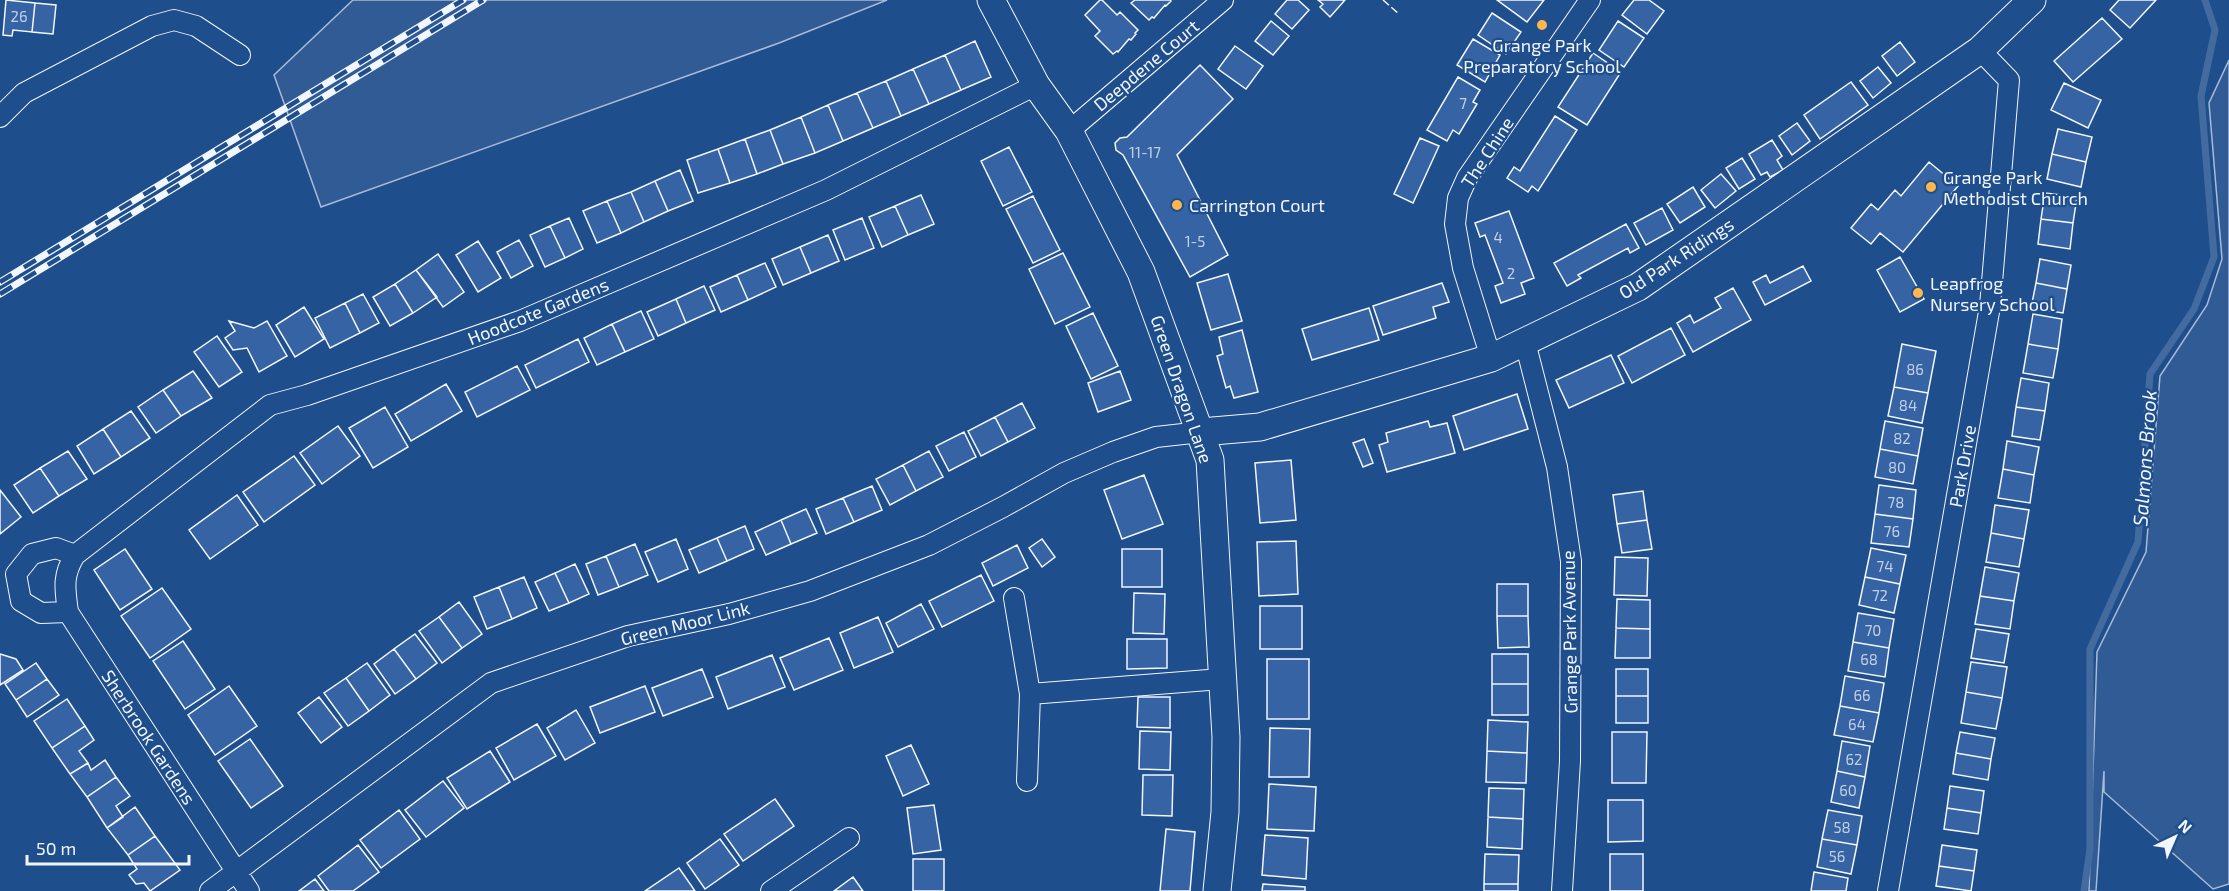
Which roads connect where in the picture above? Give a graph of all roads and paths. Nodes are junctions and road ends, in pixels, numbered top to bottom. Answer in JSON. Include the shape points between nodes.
{"nodes":[{"id":1,"x":991,"y":0,"type":"edge"},
{"id":2,"x":1223,"y":0,"type":"edge"},
{"id":3,"x":1590,"y":0,"type":"edge"},
{"id":4,"x":2026,"y":6,"type":"edge"},
{"id":5,"x":1987,"y":43,"type":"junction"},
{"id":6,"x":240,"y":55,"type":"dead end"},
{"id":7,"x":1036,"y":85,"type":"junction"},
{"id":8,"x":0,"y":117,"type":"edge"},
{"id":9,"x":1070,"y":131,"type":"junction"},
{"id":10,"x":1525,"y":342,"type":"junction"},
{"id":11,"x":1491,"y":358,"type":"junction"},
{"id":12,"x":1201,"y":432,"type":"junction"},
{"id":13,"x":71,"y":562,"type":"junction"},
{"id":14,"x":1014,"y":597,"type":"dead end"},
{"id":15,"x":68,"y":612,"type":"junction"},
{"id":16,"x":1221,"y":679,"type":"junction"},
{"id":17,"x":1030,"y":694,"type":"junction"},
{"id":18,"x":1027,"y":781,"type":"dead end"},
{"id":19,"x":849,"y":838,"type":"dead end"},
{"id":20,"x":237,"y":872,"type":"junction"},
{"id":21,"x":210,"y":891,"type":"edge"},
{"id":22,"x":249,"y":891,"type":"edge"},
{"id":23,"x":771,"y":891,"type":"edge"},
{"id":24,"x":1217,"y":891,"type":"edge"},
{"id":25,"x":1562,"y":891,"type":"edge"},
{"id":26,"x":1888,"y":891,"type":"edge"}],
"edges":[{"from":1,"to":7,"type":"street","name":"Green Dragon Lane"},
{"from":2,"to":9,"type":"street","name":"Deepdene Court"},
{"from":3,"to":11,"type":"street","name":"The Chine","via":[[1467,178],[1458,198],[1455,224],[1461,257]]},
{"from":4,"to":5,"type":"street","name":"Old Park Ridings"},
{"from":5,"to":10,"type":"street","name":"Old Park Ridings","via":[[1638,287]]},
{"from":5,"to":26,"type":"street","name":"Park Drive","via":[[2008,80],[1990,306]]},
{"from":6,"to":8,"type":"street","via":[[196,26],[174,20],[152,26],[24,93]]},
{"from":7,"to":9,"type":"street","name":"Green Dragon Lane"},
{"from":7,"to":13,"type":"street","name":"Hoodcote Gardens","via":[[826,190],[520,321],[270,405]]},
{"from":9,"to":12,"type":"street","name":"Green Dragon Lane","via":[[1141,272]]},
{"from":10,"to":11,"type":"street","name":"Old Park Ridings"},
{"from":10,"to":25,"type":"street","name":"Grange Park Avenue","via":[[1557,467],[1571,561],[1570,761]]},
{"from":11,"to":12,"type":"street","name":"Old Park Ridings","via":[[1260,427]]},
{"from":12,"to":16,"type":"street","name":"Green Dragon Lane","via":[[1210,460]]},
{"from":12,"to":20,"type":"street","name":"Green Moor Link","via":[[1156,437],[1113,452],[1064,473],[928,546],[810,591],[628,636],[491,683]]},
{"from":13,"to":15,"type":"street","name":"Sherbrook Gardens","via":[[64,585]]},
{"from":13,"to":15,"type":"street","via":[[56,548],[32,554],[16,574],[21,601],[41,613]]},
{"from":14,"to":17,"type":"street"},
{"from":15,"to":20,"type":"street","name":"Sherbrook Gardens"},
{"from":16,"to":17,"type":"street"},
{"from":16,"to":24,"type":"street","name":"Green Dragon Lane","via":[[1226,737],[1225,801]]},
{"from":17,"to":18,"type":"street"},
{"from":19,"to":23,"type":"street"},
{"from":20,"to":21,"type":"street","name":"Green Moor Link"},
{"from":20,"to":22,"type":"street","name":"Sherbrook Gardens"}]}
